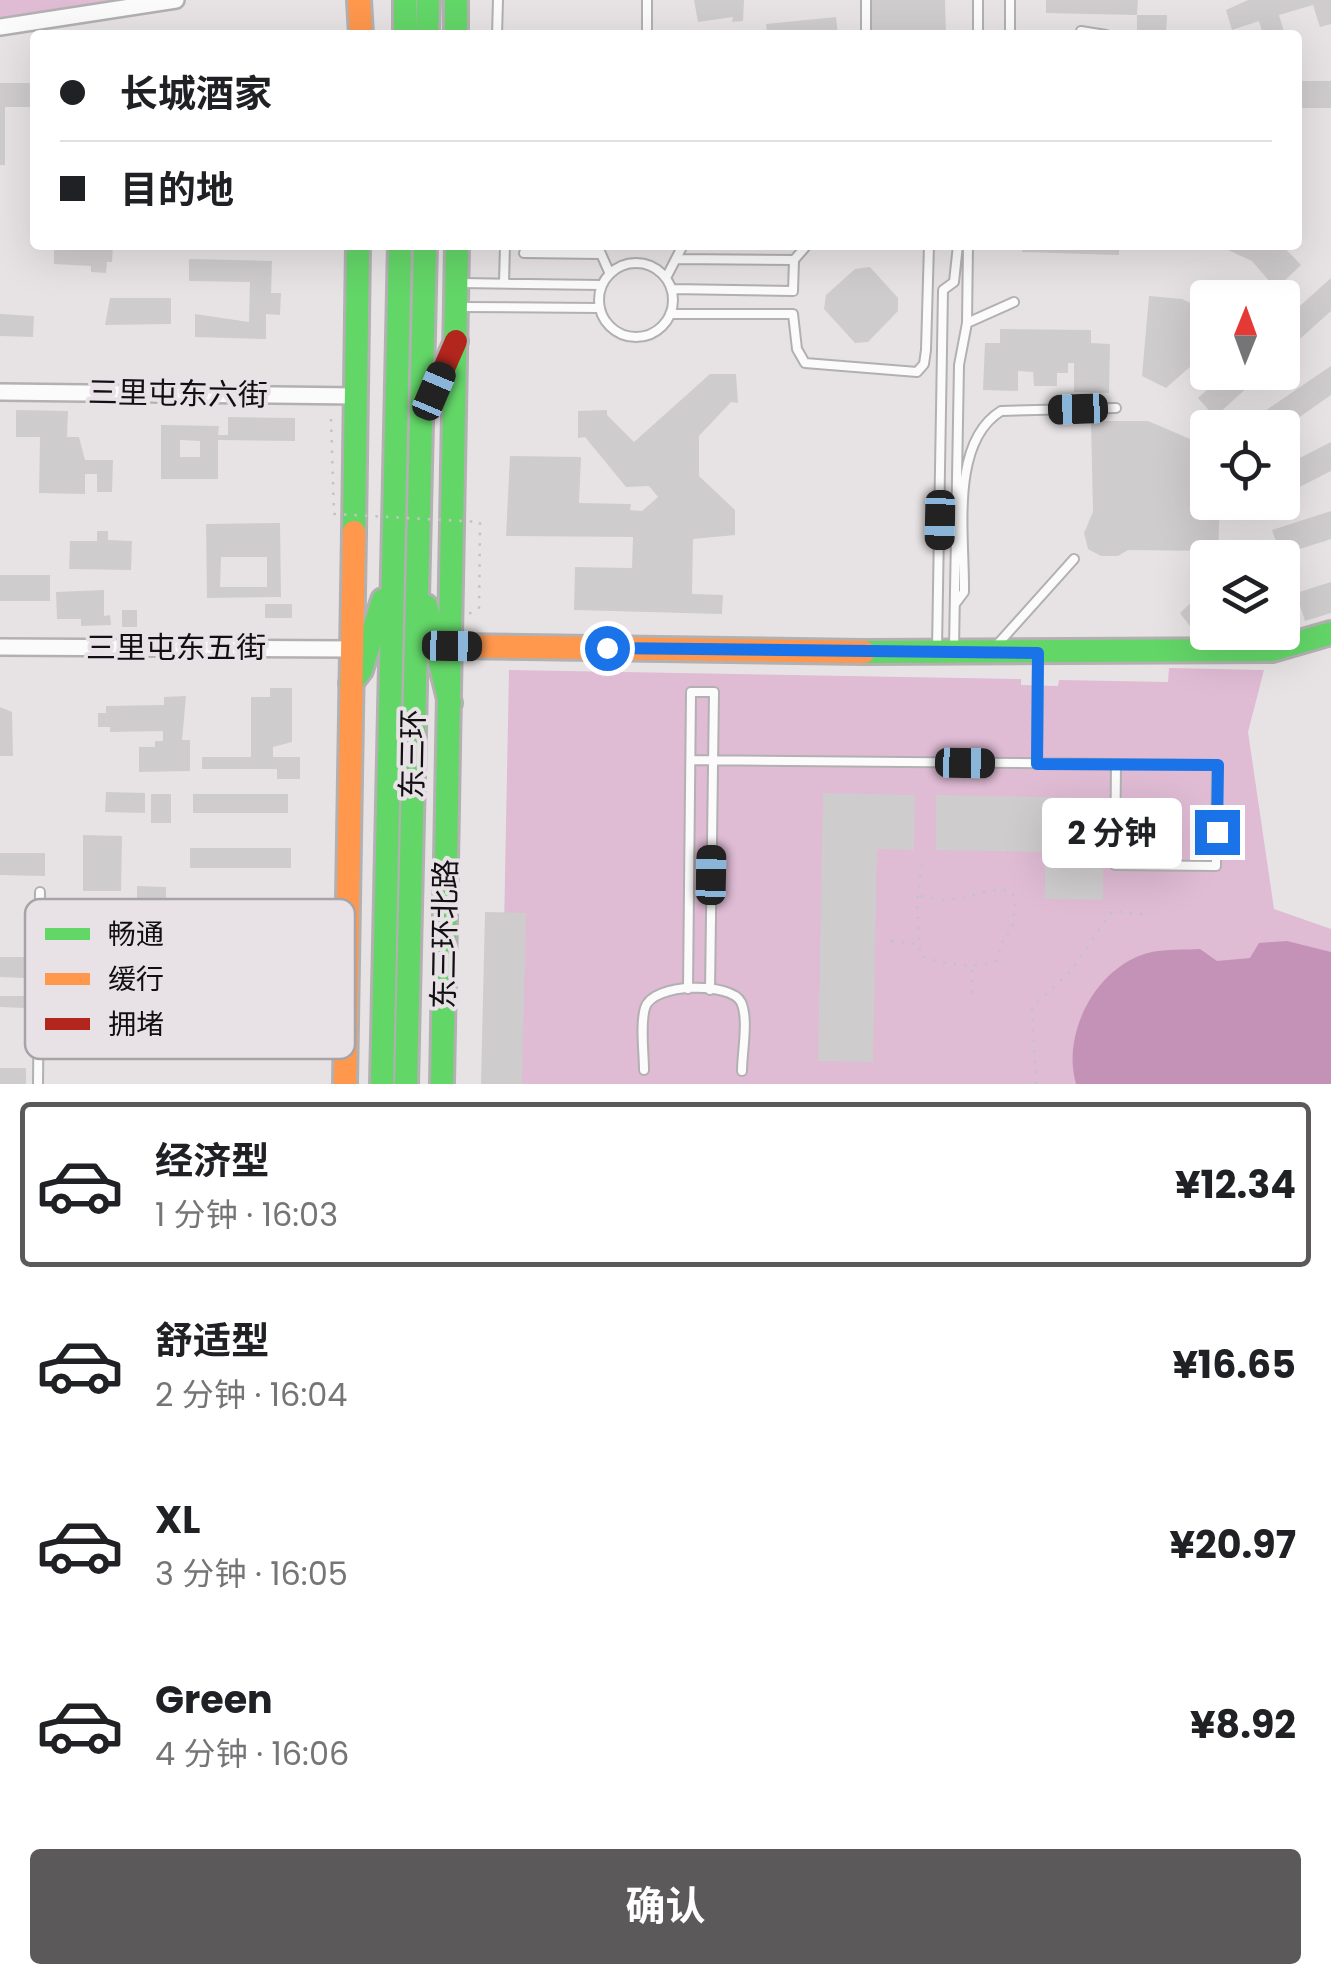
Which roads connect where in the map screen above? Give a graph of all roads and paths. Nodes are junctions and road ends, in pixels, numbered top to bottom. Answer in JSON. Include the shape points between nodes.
{"nodes":[{"id":1,"x":176,"y":0,"type":"edge"},
{"id":2,"x":359,"y":0,"type":"edge"},
{"id":3,"x":405,"y":0,"type":"edge"},
{"id":4,"x":428,"y":0,"type":"edge"},
{"id":5,"x":456,"y":0,"type":"edge"},
{"id":6,"x":498,"y":0,"type":"edge"},
{"id":7,"x":647,"y":0,"type":"edge"},
{"id":8,"x":866,"y":0,"type":"edge"},
{"id":9,"x":978,"y":0,"type":"edge"},
{"id":10,"x":1010,"y":0,"type":"edge"},
{"id":11,"x":0,"y":27,"type":"edge"},
{"id":12,"x":361,"y":30,"type":"edge"},
{"id":13,"x":404,"y":30,"type":"edge"},
{"id":14,"x":427,"y":30,"type":"edge"},
{"id":15,"x":456,"y":30,"type":"edge"},
{"id":16,"x":497,"y":30,"type":"edge"},
{"id":17,"x":647,"y":30,"type":"edge"},
{"id":18,"x":866,"y":30,"type":"edge"},
{"id":19,"x":978,"y":30,"type":"edge"},
{"id":20,"x":1010,"y":30,"type":"edge"},
{"id":21,"x":358,"y":250,"type":"edge"},
{"id":22,"x":400,"y":250,"type":"edge"},
{"id":23,"x":425,"y":250,"type":"edge"},
{"id":24,"x":457,"y":250,"type":"edge"},
{"id":25,"x":505,"y":250,"type":"edge"},
{"id":26,"x":580,"y":250,"type":"edge"},
{"id":27,"x":599,"y":250,"type":"edge"},
{"id":28,"x":681,"y":250,"type":"edge"},
{"id":29,"x":803,"y":250,"type":"edge"},
{"id":30,"x":929,"y":250,"type":"edge"},
{"id":31,"x":957,"y":250,"type":"edge"},
{"id":32,"x":968,"y":250,"type":"edge"},
{"id":33,"x":524,"y":253,"type":"dead end"},
{"id":34,"x":676,"y":259,"type":"junction"},
{"id":35,"x":794,"y":260,"type":"junction"},
{"id":36,"x":610,"y":274,"type":"junction"},
{"id":37,"x":666,"y":278,"type":"junction"},
{"id":38,"x":458,"y":282,"type":"junction"},
{"id":39,"x":504,"y":283,"type":"junction"},
{"id":40,"x":602,"y":285,"type":"junction"},
{"id":41,"x":672,"y":289,"type":"junction"},
{"id":42,"x":928,"y":289,"type":"junction"},
{"id":43,"x":943,"y":290,"type":"junction"},
{"id":44,"x":1014,"y":302,"type":"dead end"},
{"id":45,"x":457,"y":307,"type":"junction"},
{"id":46,"x":600,"y":308,"type":"junction"},
{"id":47,"x":670,"y":314,"type":"junction"},
{"id":48,"x":967,"y":323,"type":"junction"},
{"id":49,"x":456,"y":341,"type":"junction"},
{"id":50,"x":0,"y":392,"type":"edge"},
{"id":51,"x":356,"y":396,"type":"junction"},
{"id":52,"x":1116,"y":408,"type":"dead end"},
{"id":53,"x":424,"y":416,"type":"junction"},
{"id":54,"x":331,"y":419,"type":"dead end"},
{"id":55,"x":1074,"y":559,"type":"dead end"},
{"id":56,"x":418,"y":570,"type":"junction"},
{"id":57,"x":939,"y":587,"type":"junction"},
{"id":58,"x":954,"y":588,"type":"junction"},
{"id":59,"x":392,"y":592,"type":"junction"},
{"id":60,"x":955,"y":604,"type":"junction"},
{"id":61,"x":479,"y":614,"type":"dead end"},
{"id":62,"x":1331,"y":633,"type":"edge"},
{"id":63,"x":452,"y":646,"type":"junction"},
{"id":64,"x":0,"y":647,"type":"edge"},
{"id":65,"x":352,"y":649,"type":"junction"},
{"id":66,"x":946,"y":652,"type":"junction"},
{"id":67,"x":990,"y":653,"type":"junction"},
{"id":68,"x":1038,"y":653,"type":"junction"},
{"id":69,"x":351,"y":683,"type":"junction"},
{"id":70,"x":450,"y":703,"type":"junction"},
{"id":71,"x":692,"y":760,"type":"junction"},
{"id":72,"x":712,"y":761,"type":"junction"},
{"id":73,"x":1037,"y":764,"type":"junction"},
{"id":74,"x":1116,"y":764,"type":"junction"},
{"id":75,"x":922,"y":856,"type":"dead end"},
{"id":76,"x":40,"y":892,"type":"dead end"},
{"id":77,"x":921,"y":896,"type":"junction"},
{"id":78,"x":40,"y":899,"type":"edge"},
{"id":79,"x":348,"y":899,"type":"edge"},
{"id":80,"x":1143,"y":914,"type":"dead end"},
{"id":81,"x":891,"y":941,"type":"dead end"},
{"id":82,"x":918,"y":944,"type":"junction"},
{"id":83,"x":972,"y":964,"type":"junction"},
{"id":84,"x":688,"y":989,"type":"junction"},
{"id":85,"x":710,"y":990,"type":"junction"},
{"id":86,"x":972,"y":993,"type":"dead end"},
{"id":87,"x":38,"y":1059,"type":"edge"},
{"id":88,"x":345,"y":1059,"type":"edge"},
{"id":89,"x":644,"y":1070,"type":"dead end"},
{"id":90,"x":742,"y":1071,"type":"dead end"},
{"id":91,"x":38,"y":1084,"type":"edge"},
{"id":92,"x":345,"y":1084,"type":"edge"},
{"id":93,"x":382,"y":1084,"type":"edge"},
{"id":94,"x":406,"y":1084,"type":"edge"},
{"id":95,"x":442,"y":1084,"type":"edge"},
{"id":96,"x":1036,"y":1084,"type":"edge"}],
"edges":[{"from":1,"to":11,"type":"street"},
{"from":2,"to":12,"type":"main road"},
{"from":3,"to":13,"type":"main road"},
{"from":4,"to":14,"type":"main road"},
{"from":5,"to":15,"type":"main road"},
{"from":6,"to":16,"type":"lane"},
{"from":7,"to":17,"type":"lane"},
{"from":8,"to":18,"type":"lane"},
{"from":9,"to":19,"type":"lane"},
{"from":10,"to":20,"type":"lane"},
{"from":21,"to":51,"type":"main road"},
{"from":22,"to":59,"type":"main road","name":"东三环"},
{"from":23,"to":53,"type":"main road","name":"东三环"},
{"from":24,"to":38,"type":"main road","name":"东三环北路"},
{"from":25,"to":39,"type":"lane"},
{"from":26,"to":33,"type":"lane"},
{"from":27,"to":36,"type":"lane"},
{"from":28,"to":34,"type":"lane"},
{"from":29,"to":35,"type":"lane"},
{"from":30,"to":42,"type":"lane"},
{"from":31,"to":43,"type":"lane","via":[[954,282]]},
{"from":32,"to":48,"type":"lane"},
{"from":34,"to":35,"type":"lane"},
{"from":34,"to":37,"type":"lane"},
{"from":35,"to":41,"type":"lane","via":[[793,291]]},
{"from":36,"to":37,"type":"lane","via":[[640,264]]},
{"from":36,"to":40,"type":"lane"},
{"from":37,"to":41,"type":"lane"},
{"from":38,"to":39,"type":"lane"},
{"from":38,"to":45,"type":"main road","name":"东三环北路"},
{"from":39,"to":40,"type":"lane"},
{"from":40,"to":46,"type":"lane"},
{"from":41,"to":47,"type":"lane"},
{"from":42,"to":43,"type":"lane"},
{"from":42,"to":47,"type":"lane","via":[[924,364],[917,372],[806,364],[796,349],[793,314]]},
{"from":43,"to":57,"type":"lane"},
{"from":44,"to":48,"type":"lane"},
{"from":45,"to":46,"type":"lane"},
{"from":45,"to":49,"type":"main road","name":"东三环北路"},
{"from":46,"to":47,"type":"lane","via":[[615,331],[640,338]]},
{"from":48,"to":58,"type":"lane","via":[[959,365]]},
{"from":49,"to":53,"type":"main road"},
{"from":49,"to":63,"type":"main road","name":"东三环北路"},
{"from":50,"to":51,"type":"street","name":"三里屯东六街"},
{"from":51,"to":65,"type":"main road"},
{"from":52,"to":60,"type":"lane","via":[[1002,411],[986,420],[966,476],[964,592]]},
{"from":53,"to":56,"type":"main road","name":"东三环"},
{"from":54,"to":61,"type":"path","bridge":true,"via":[[334,514],[480,522]]},
{"from":55,"to":67,"type":"lane"},
{"from":56,"to":70,"type":"main road"},
{"from":56,"to":94,"type":"main road","name":"东三环"},
{"from":57,"to":58,"type":"lane"},
{"from":57,"to":66,"type":"lane"},
{"from":58,"to":60,"type":"lane"},
{"from":59,"to":69,"type":"main road","via":[[378,605],[362,670]]},
{"from":59,"to":93,"type":"main road","name":"东三环"},
{"from":60,"to":66,"type":"lane"},
{"from":62,"to":68,"type":"main road","via":[[1272,650]]},
{"from":63,"to":66,"type":"main road"},
{"from":63,"to":70,"type":"main road","name":"东三环北路"},
{"from":64,"to":65,"type":"street","name":"三里屯东五街"},
{"from":65,"to":69,"type":"main road"},
{"from":66,"to":67,"type":"main road"},
{"from":67,"to":68,"type":"main road"},
{"from":68,"to":73,"type":"lane"},
{"from":69,"to":79,"type":"main road"},
{"from":70,"to":95,"type":"main road","name":"东三环北路"},
{"from":71,"to":72,"type":"lane"},
{"from":71,"to":72,"type":"lane","via":[[691,692],[714,692]]},
{"from":71,"to":84,"type":"lane"},
{"from":72,"to":73,"type":"lane"},
{"from":72,"to":85,"type":"lane"},
{"from":73,"to":74,"type":"lane"},
{"from":74,"to":74,"type":"lane","via":[[1116,865],[1216,866],[1218,765]]},
{"from":75,"to":77,"type":"path"},
{"from":76,"to":78,"type":"lane"},
{"from":77,"to":82,"type":"path"},
{"from":77,"to":83,"type":"path","via":[[956,902],[995,889],[1016,898],[1012,931],[997,961]]},
{"from":80,"to":96,"type":"path","via":[[1112,911],[1072,971],[1032,1007]]},
{"from":81,"to":82,"type":"path"},
{"from":82,"to":83,"type":"path","via":[[920,955],[933,961]]},
{"from":83,"to":86,"type":"path"},
{"from":84,"to":85,"type":"lane"},
{"from":84,"to":89,"type":"lane","via":[[665,990],[646,1008]]},
{"from":85,"to":90,"type":"lane","via":[[727,990],[743,1008]]},
{"from":87,"to":91,"type":"lane"},
{"from":88,"to":92,"type":"main road"}]}
